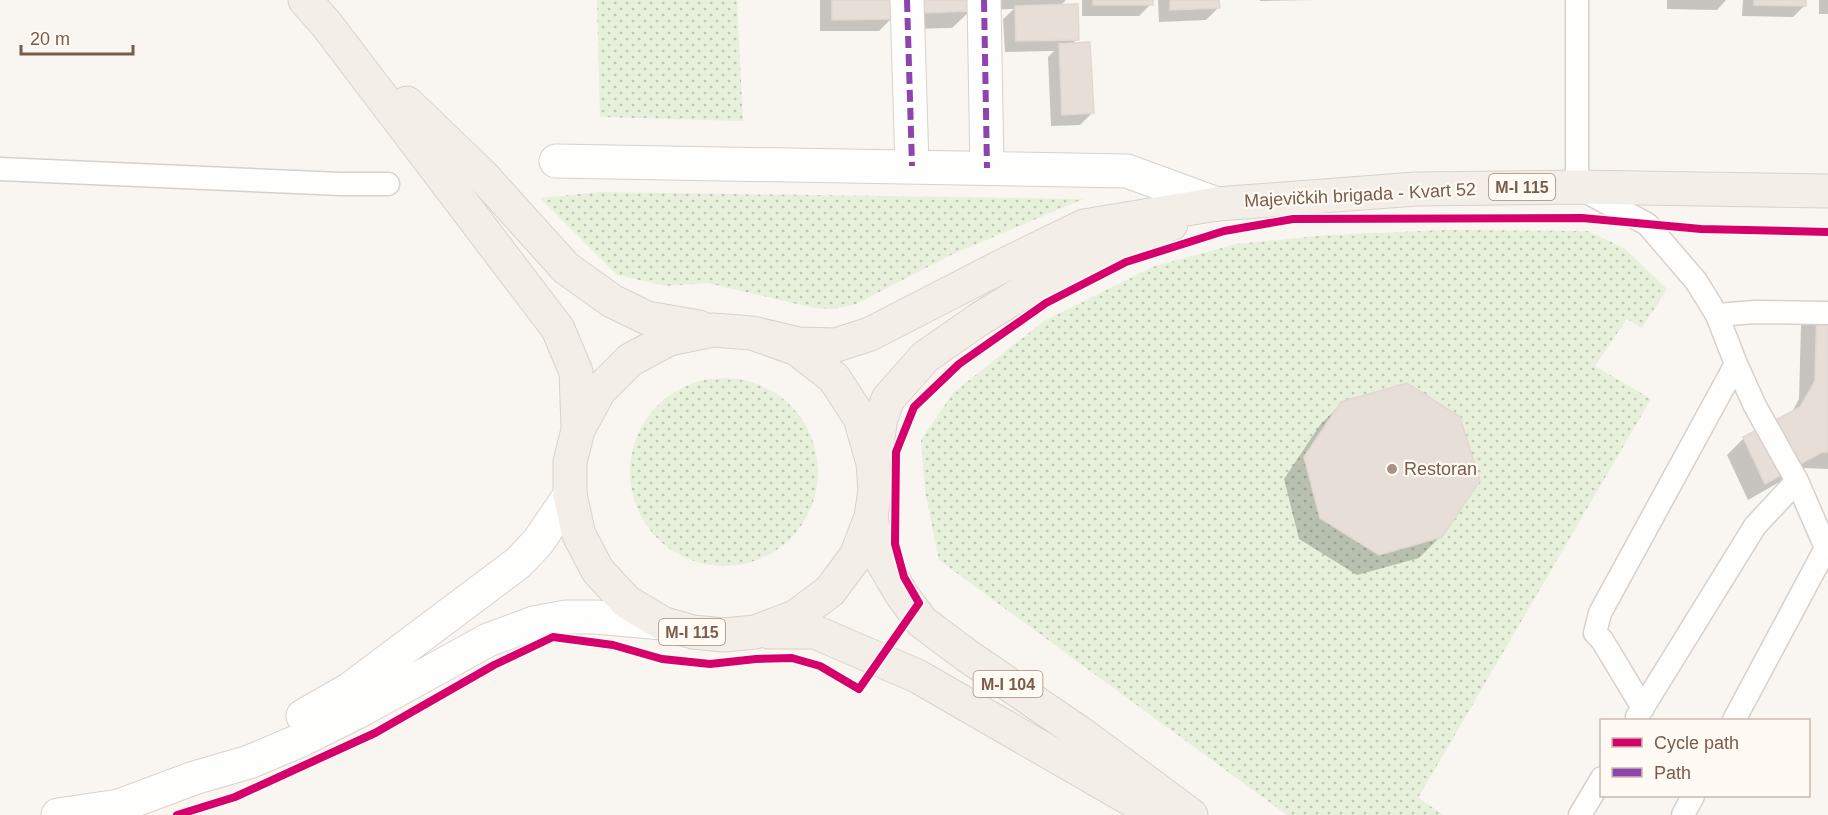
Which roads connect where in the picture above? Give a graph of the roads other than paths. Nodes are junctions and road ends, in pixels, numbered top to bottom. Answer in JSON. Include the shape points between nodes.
{"nodes":[{"id":1,"x":305,"y":0,"type":"edge"},
{"id":2,"x":907,"y":0,"type":"edge"},
{"id":3,"x":984,"y":0,"type":"edge"},
{"id":4,"x":1577,"y":0,"type":"edge"},
{"id":5,"x":327,"y":25,"type":"junction"},
{"id":6,"x":556,"y":161,"type":"dead end"},
{"id":7,"x":912,"y":166,"type":"junction"},
{"id":8,"x":987,"y":168,"type":"junction"},
{"id":9,"x":0,"y":169,"type":"edge"},
{"id":10,"x":388,"y":184,"type":"dead end"},
{"id":11,"x":1577,"y":187,"type":"junction"},
{"id":12,"x":1828,"y":191,"type":"edge"},
{"id":13,"x":1216,"y":204,"type":"junction"},
{"id":14,"x":1828,"y":313,"type":"edge"},
{"id":15,"x":1717,"y":315,"type":"junction"},
{"id":16,"x":713,"y":330,"type":"junction"},
{"id":17,"x":752,"y":333,"type":"junction"},
{"id":18,"x":1736,"y":364,"type":"junction"},
{"id":19,"x":578,"y":430,"type":"junction"},
{"id":20,"x":873,"y":463,"type":"junction"},
{"id":21,"x":1797,"y":481,"type":"junction"},
{"id":22,"x":570,"y":495,"type":"junction"},
{"id":23,"x":871,"y":517,"type":"junction"},
{"id":24,"x":1827,"y":546,"type":"edge"},
{"id":25,"x":662,"y":623,"type":"junction"},
{"id":26,"x":755,"y":632,"type":"junction"},
{"id":27,"x":1639,"y":714,"type":"edge"},
{"id":28,"x":1735,"y":719,"type":"edge"},
{"id":29,"x":194,"y":778,"type":"junction"},
{"id":30,"x":1600,"y":781,"type":"edge"},
{"id":31,"x":1693,"y":797,"type":"edge"},
{"id":32,"x":58,"y":815,"type":"edge"},
{"id":33,"x":1158,"y":815,"type":"edge"},
{"id":34,"x":1191,"y":815,"type":"edge"},
{"id":35,"x":1580,"y":815,"type":"edge"},
{"id":36,"x":1683,"y":815,"type":"edge"}],
"edges":[{"from":1,"to":5,"type":"main road","number":"M-I 115"},
{"from":2,"to":7,"type":"main road"},
{"from":3,"to":8,"type":"main road"},
{"from":4,"to":11,"type":"lane"},
{"from":5,"to":16,"type":"main road","number":"M-I 115","via":[[482,175],[566,268],[612,301],[647,318]]},
{"from":5,"to":19,"type":"main road","number":"M-I 115","via":[[558,329],[576,372]]},
{"from":6,"to":7,"type":"main road"},
{"from":7,"to":8,"type":"main road"},
{"from":8,"to":13,"type":"main road","via":[[1127,171]]},
{"from":9,"to":10,"type":"lane"},
{"from":11,"to":12,"type":"main road","name":"Majevičkih brigada - Kvart 52","number":"M-I 115"},
{"from":11,"to":13,"type":"main road","name":"Majevičkih brigada - Kvart 52","number":"M-I 115","via":[[1416,189]]},
{"from":11,"to":15,"type":"lane","via":[[1647,224],[1696,281]]},
{"from":13,"to":17,"type":"main road","number":"M-I 115","via":[[1084,226],[870,334],[836,345],[799,344]]},
{"from":13,"to":20,"type":"main road","number":"M-I 115","via":[[1043,280],[925,357],[888,399]]},
{"from":14,"to":15,"type":"lane"},
{"from":15,"to":18,"type":"lane"},
{"from":16,"to":17,"type":"main road","number":"M-I 115"},
{"from":16,"to":19,"type":"main road","number":"M-I 115","via":[[669,339],[630,360],[599,391]]},
{"from":17,"to":20,"type":"main road","number":"M-I 115","via":[[797,349],[834,378],[860,418]]},
{"from":18,"to":21,"type":"lane"},
{"from":18,"to":27,"type":"lane","via":[[1600,613],[1595,633]]},
{"from":19,"to":22,"type":"main road","number":"M-I 115","via":[[570,462]]},
{"from":20,"to":23,"type":"main road","number":"M-I 115"},
{"from":21,"to":24,"type":"lane"},
{"from":21,"to":27,"type":"lane","via":[[1755,526]]},
{"from":22,"to":25,"type":"main road","number":"M-I 115","via":[[579,535],[598,571],[627,602]]},
{"from":22,"to":29,"type":"main road","via":[[538,542],[518,563],[453,614],[350,689]]},
{"from":23,"to":26,"type":"main road","number":"M-I 115","via":[[856,556],[830,591],[795,617]]},
{"from":23,"to":34,"type":"main road","number":"M-I 104","via":[[879,556],[922,622]]},
{"from":24,"to":28,"type":"lane"},
{"from":25,"to":26,"type":"main road","number":"M-I 115","via":[[693,632]]},
{"from":25,"to":29,"type":"main road","via":[[566,617],[534,623],[488,640],[299,741],[249,762]]},
{"from":26,"to":33,"type":"main road","number":"M-I 104","via":[[815,632],[917,676]]},
{"from":29,"to":32,"type":"main road","via":[[119,806]]},
{"from":30,"to":35,"type":"lane"},
{"from":31,"to":36,"type":"lane"}]}
